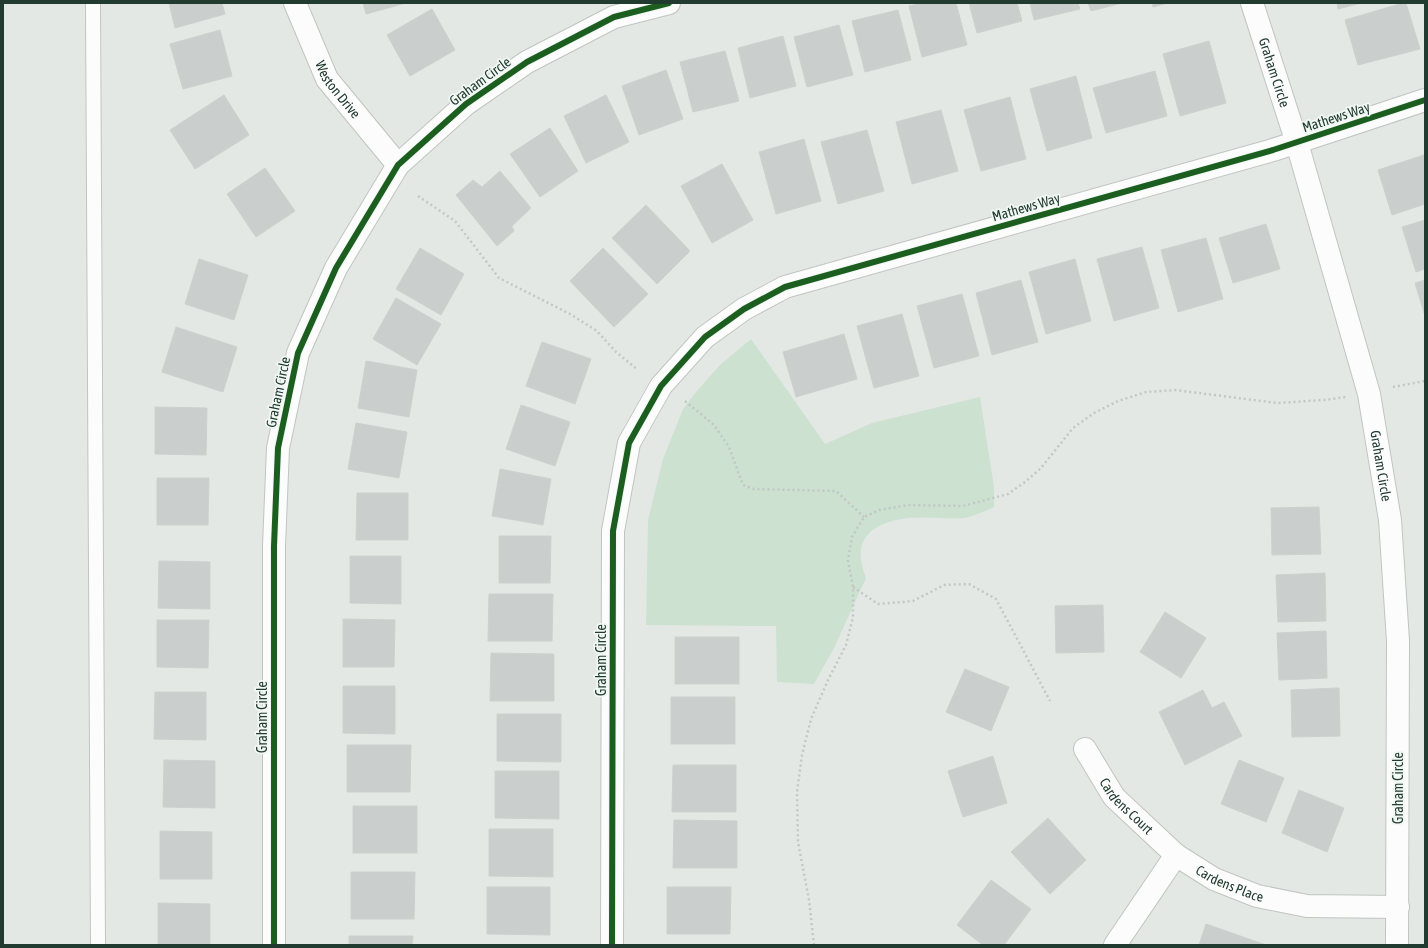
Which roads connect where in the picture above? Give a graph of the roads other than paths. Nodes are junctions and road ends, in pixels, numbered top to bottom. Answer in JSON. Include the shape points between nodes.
{"nodes":[{"id":1,"x":93,"y":3,"type":"edge"},
{"id":2,"x":295,"y":3,"type":"edge"},
{"id":3,"x":669,"y":3,"type":"edge"},
{"id":4,"x":1252,"y":3,"type":"edge"},
{"id":5,"x":1425,"y":100,"type":"edge"},
{"id":6,"x":1297,"y":143,"type":"junction"},
{"id":7,"x":398,"y":165,"type":"junction"},
{"id":8,"x":661,"y":386,"type":"joint"},
{"id":9,"x":1085,"y":749,"type":"dead end"},
{"id":10,"x":1176,"y":855,"type":"junction"},
{"id":11,"x":1398,"y":907,"type":"junction"},
{"id":12,"x":98,"y":945,"type":"edge"},
{"id":13,"x":274,"y":945,"type":"edge"},
{"id":14,"x":612,"y":945,"type":"edge"},
{"id":15,"x":1115,"y":945,"type":"edge"},
{"id":16,"x":1397,"y":945,"type":"edge"}],
"edges":[{"from":1,"to":12,"type":"lane"},
{"from":2,"to":7,"type":"street","name":"Weston Drive","via":[[327,79]]},
{"from":3,"to":7,"type":"street","name":"Graham Circle","via":[[614,17],[527,62],[466,104]]},
{"from":4,"to":6,"type":"street","name":"Graham Circle"},
{"from":5,"to":6,"type":"street","name":"Mathews Way"},
{"from":6,"to":8,"type":"street","name":"Mathews Way","via":[[785,287],[744,309],[705,337]]},
{"from":6,"to":11,"type":"street","name":"Graham Circle","via":[[1369,394],[1390,520],[1398,641]]},
{"from":7,"to":13,"type":"street","name":"Graham Circle","via":[[336,268],[298,353],[278,448],[274,546]]},
{"from":8,"to":14,"type":"street","name":"Graham Circle","via":[[629,443],[613,531]]},
{"from":9,"to":10,"type":"street","name":"Cardens Court","via":[[1114,797]]},
{"from":10,"to":11,"type":"street","name":"Cardens Place","via":[[1214,879],[1257,896],[1307,906]]},
{"from":10,"to":15,"type":"street"},
{"from":11,"to":16,"type":"street","name":"Graham Circle"}]}
